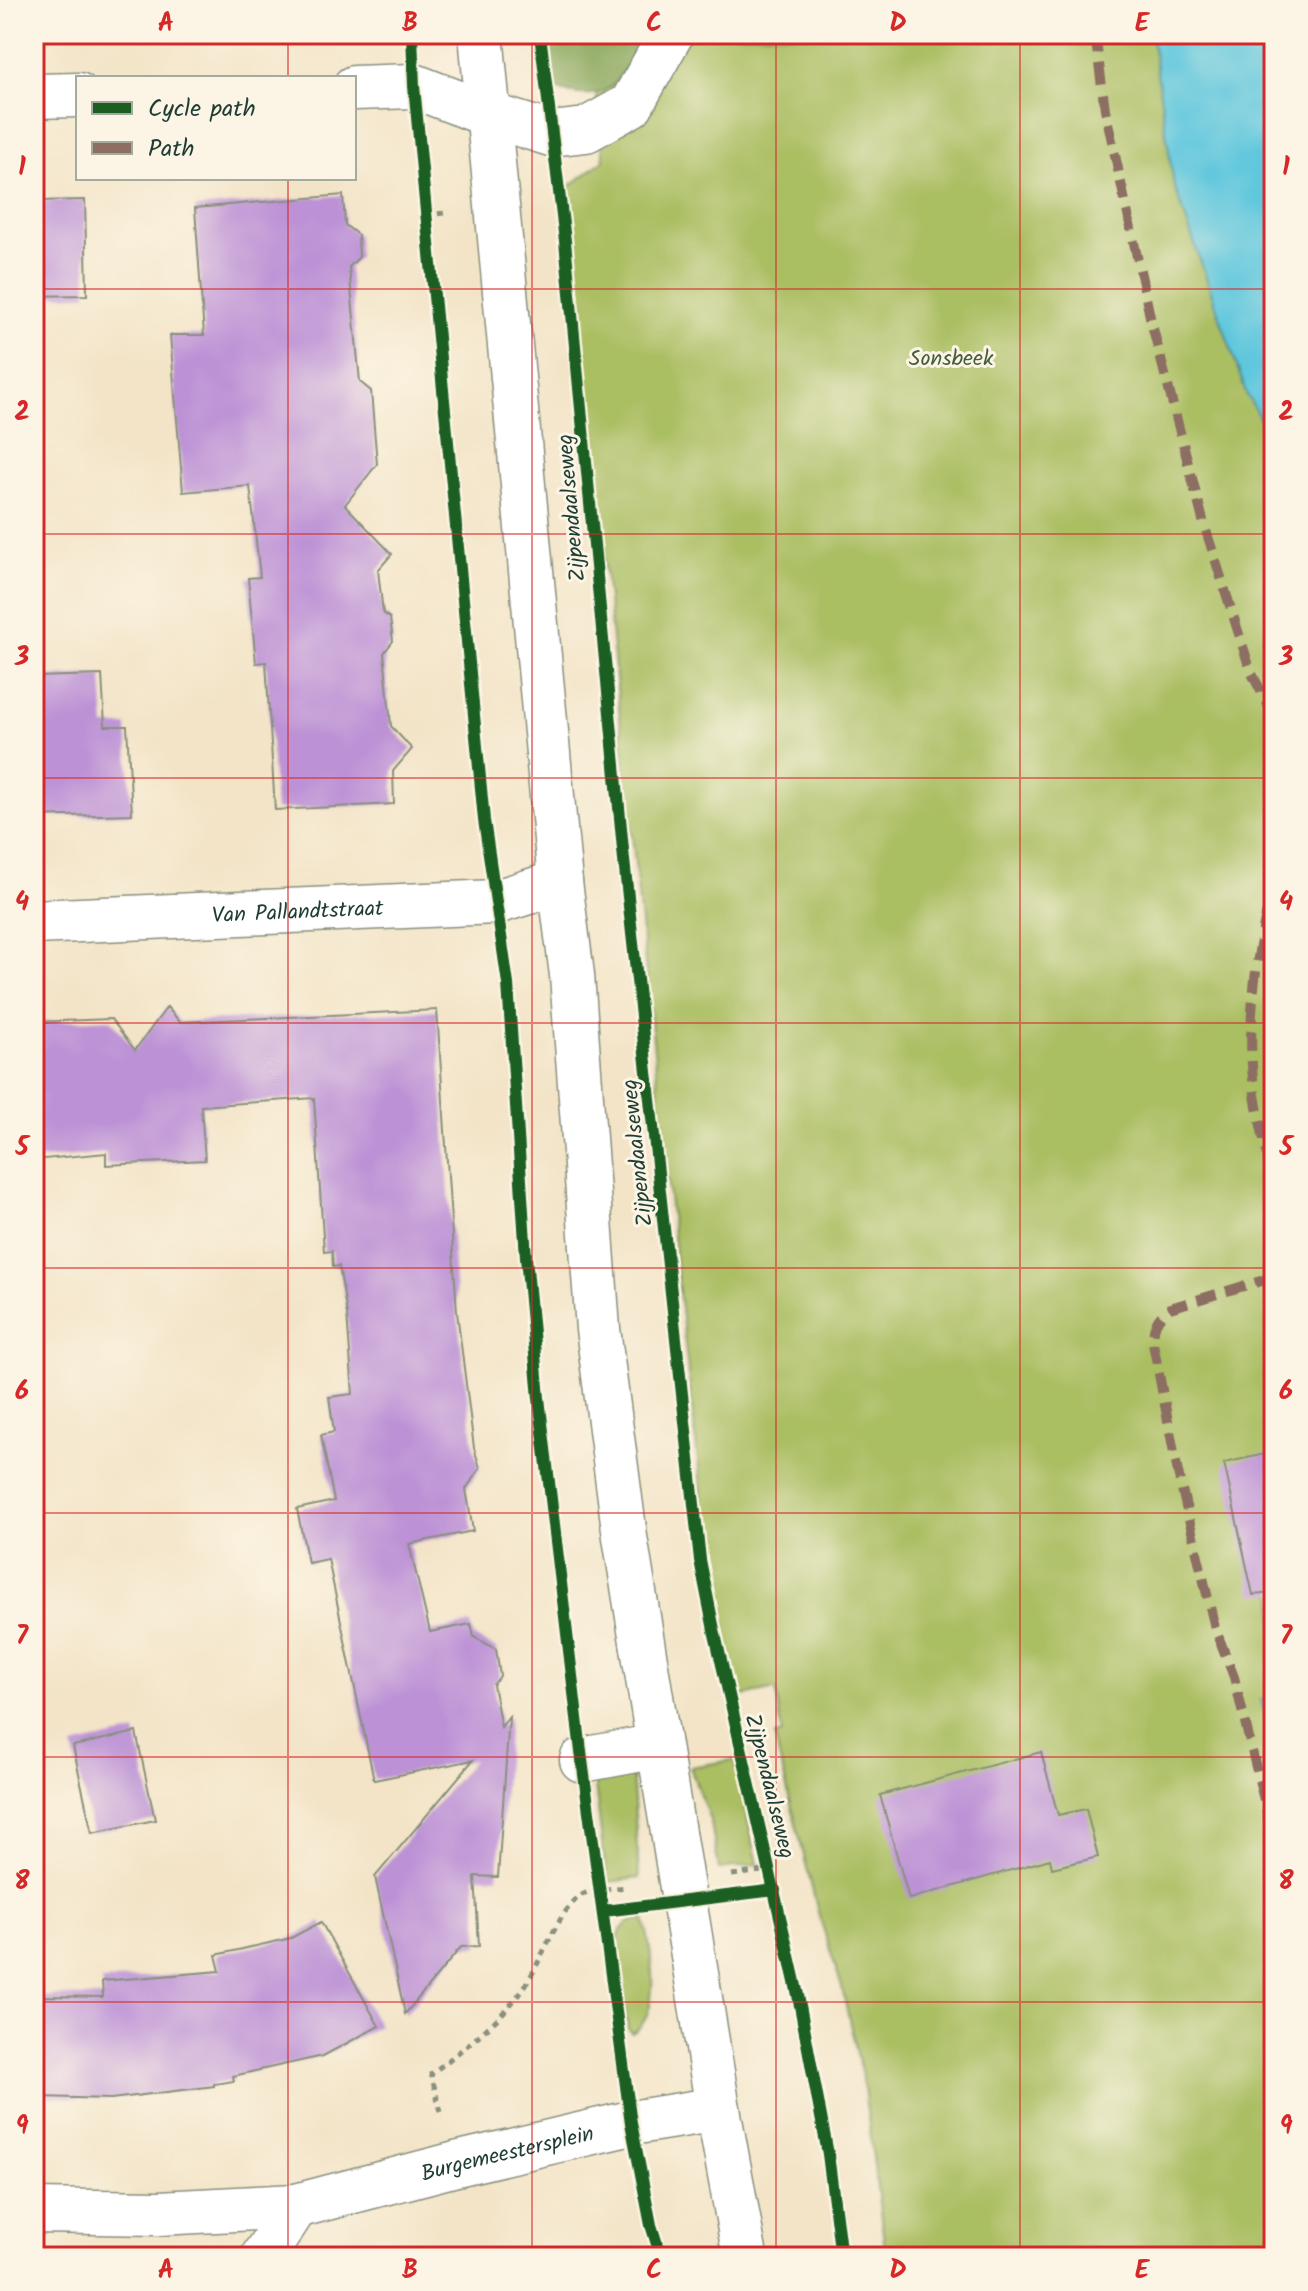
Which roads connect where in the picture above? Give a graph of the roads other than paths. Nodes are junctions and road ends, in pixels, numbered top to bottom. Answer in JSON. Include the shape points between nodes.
{"nodes":[{"id":1,"x":481,"y":34,"type":"edge"},
{"id":2,"x":671,"y":34,"type":"edge"},
{"id":3,"x":356,"y":88,"type":"edge"},
{"id":4,"x":76,"y":95,"type":"edge"},
{"id":5,"x":34,"y":96,"type":"edge"},
{"id":6,"x":487,"y":114,"type":"junction"},
{"id":7,"x":560,"y":882,"type":"junction"},
{"id":8,"x":34,"y":922,"type":"edge"},
{"id":9,"x":658,"y":1746,"type":"junction"},
{"id":10,"x":582,"y":1760,"type":"dead end"},
{"id":11,"x":718,"y":2109,"type":"junction"},
{"id":12,"x":296,"y":2206,"type":"junction"},
{"id":13,"x":34,"y":2211,"type":"edge"},
{"id":14,"x":263,"y":2257,"type":"edge"},
{"id":15,"x":745,"y":2257,"type":"edge"}],
"edges":[{"from":1,"to":6,"type":"main road","name":"Zijpendaalseweg"},
{"from":2,"to":6,"type":"main road","via":[[631,105],[586,130],[551,134]]},
{"from":3,"to":6,"type":"main road","via":[[414,86]]},
{"from":4,"to":5,"type":"main road"},
{"from":6,"to":7,"type":"main road","name":"Zijpendaalseweg"},
{"from":7,"to":8,"type":"main road","name":"Van Pallandtstraat","via":[[496,902]]},
{"from":7,"to":9,"type":"main road","name":"Zijpendaalseweg","via":[[572,975],[598,1329]]},
{"from":9,"to":10,"type":"main road"},
{"from":9,"to":11,"type":"main road","name":"Zijpendaalseweg"},
{"from":11,"to":12,"type":"main road","name":"Burgemeestersplein","via":[[631,2123]]},
{"from":11,"to":15,"type":"main road","name":"Zijpendaalseweg"},
{"from":12,"to":13,"type":"main road","name":"Burgemeestersplein","via":[[159,2213]]},
{"from":12,"to":14,"type":"main road"}]}
